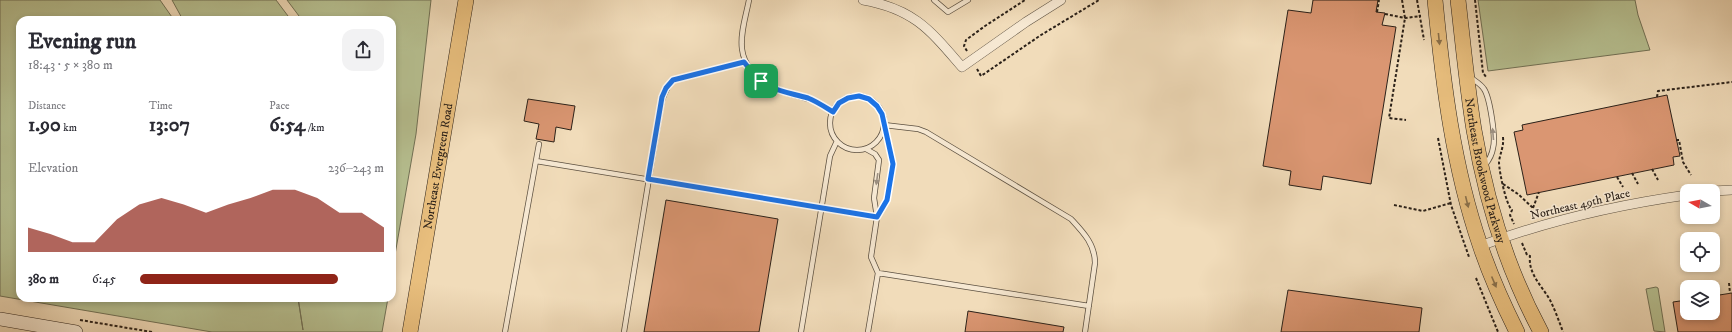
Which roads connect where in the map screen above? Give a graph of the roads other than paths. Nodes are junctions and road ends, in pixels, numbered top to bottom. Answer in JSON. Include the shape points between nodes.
{"nodes":[{"id":1,"x":466,"y":0,"type":"edge"},
{"id":2,"x":749,"y":0,"type":"edge"},
{"id":3,"x":863,"y":0,"type":"edge"},
{"id":4,"x":934,"y":0,"type":"edge"},
{"id":5,"x":968,"y":0,"type":"edge"},
{"id":6,"x":1061,"y":0,"type":"edge"},
{"id":7,"x":1434,"y":0,"type":"edge"},
{"id":8,"x":1458,"y":0,"type":"edge"},
{"id":9,"x":744,"y":62,"type":"junction"},
{"id":10,"x":833,"y":112,"type":"junction"},
{"id":11,"x":884,"y":125,"type":"junction"},
{"id":12,"x":837,"y":141,"type":"junction"},
{"id":13,"x":539,"y":144,"type":"dead end"},
{"id":14,"x":866,"y":149,"type":"junction"},
{"id":15,"x":536,"y":161,"type":"junction"},
{"id":16,"x":648,"y":179,"type":"junction"},
{"id":17,"x":1732,"y":190,"type":"edge"},
{"id":18,"x":1720,"y":191,"type":"edge"},
{"id":19,"x":1680,"y":196,"type":"edge"},
{"id":20,"x":821,"y":208,"type":"junction"},
{"id":21,"x":877,"y":217,"type":"junction"},
{"id":22,"x":1500,"y":238,"type":"junction"},
{"id":23,"x":1480,"y":246,"type":"junction"},
{"id":24,"x":878,"y":272,"type":"junction"},
{"id":25,"x":1089,"y":306,"type":"junction"},
{"id":26,"x":0,"y":319,"type":"edge"},
{"id":27,"x":76,"y":332,"type":"edge"},
{"id":28,"x":410,"y":332,"type":"edge"},
{"id":29,"x":505,"y":332,"type":"edge"},
{"id":30,"x":624,"y":332,"type":"edge"},
{"id":31,"x":801,"y":332,"type":"edge"},
{"id":32,"x":868,"y":332,"type":"edge"},
{"id":33,"x":1085,"y":332,"type":"edge"},
{"id":34,"x":1517,"y":332,"type":"edge"},
{"id":35,"x":1542,"y":332,"type":"edge"}],
"edges":[{"from":1,"to":28,"type":"main road","name":"Northeast Evergreen Road"},
{"from":2,"to":9,"type":"lane","via":[[742,36]]},
{"from":3,"to":6,"type":"street","via":[[898,10],[926,27],[962,67]]},
{"from":4,"to":5,"type":"lane","via":[[948,12]]},
{"from":7,"to":23,"type":"main road","name":"Northeast Brookwood Parkway","one_way":true,"via":[[1451,134]]},
{"from":22,"to":8,"type":"main road","name":"Northeast Brookwood Parkway","one_way":true,"via":[[1474,131]]},
{"from":9,"to":10,"type":"lane","via":[[771,88],[809,99]]},
{"from":9,"to":16,"type":"lane","via":[[673,80],[666,88],[662,97]]},
{"from":10,"to":11,"type":"lane","via":[[839,103],[859,96],[869,99],[877,106]]},
{"from":10,"to":12,"type":"lane","via":[[830,122]]},
{"from":11,"to":14,"type":"lane","via":[[875,143]]},
{"from":11,"to":21,"type":"lane","via":[[893,164],[887,200]]},
{"from":11,"to":25,"type":"lane","via":[[926,132],[1071,219],[1084,232],[1095,254]]},
{"from":12,"to":14,"type":"lane","via":[[846,148]]},
{"from":12,"to":20,"type":"lane","via":[[830,156]]},
{"from":13,"to":15,"type":"lane"},
{"from":14,"to":21,"type":"lane","one_way":true,"via":[[880,160],[874,198]]},
{"from":15,"to":16,"type":"lane"},
{"from":15,"to":29,"type":"lane"},
{"from":16,"to":20,"type":"lane"},
{"from":16,"to":30,"type":"lane"},
{"from":17,"to":18,"type":"street"},
{"from":19,"to":22,"type":"street","name":"Northeast 49th Place","via":[[1590,213]]},
{"from":20,"to":21,"type":"lane"},
{"from":20,"to":31,"type":"lane"},
{"from":21,"to":24,"type":"lane","via":[[871,257]]},
{"from":22,"to":23,"type":"street","name":"Northeast 49th Place"},
{"from":22,"to":35,"type":"main road","name":"Northeast Brookwood Parkway","via":[[1520,288]]},
{"from":23,"to":34,"type":"main road","name":"Northeast Brookwood Parkway","one_way":true},
{"from":24,"to":25,"type":"lane"},
{"from":24,"to":32,"type":"lane"},
{"from":25,"to":33,"type":"lane"},
{"from":26,"to":27,"type":"street"}]}
